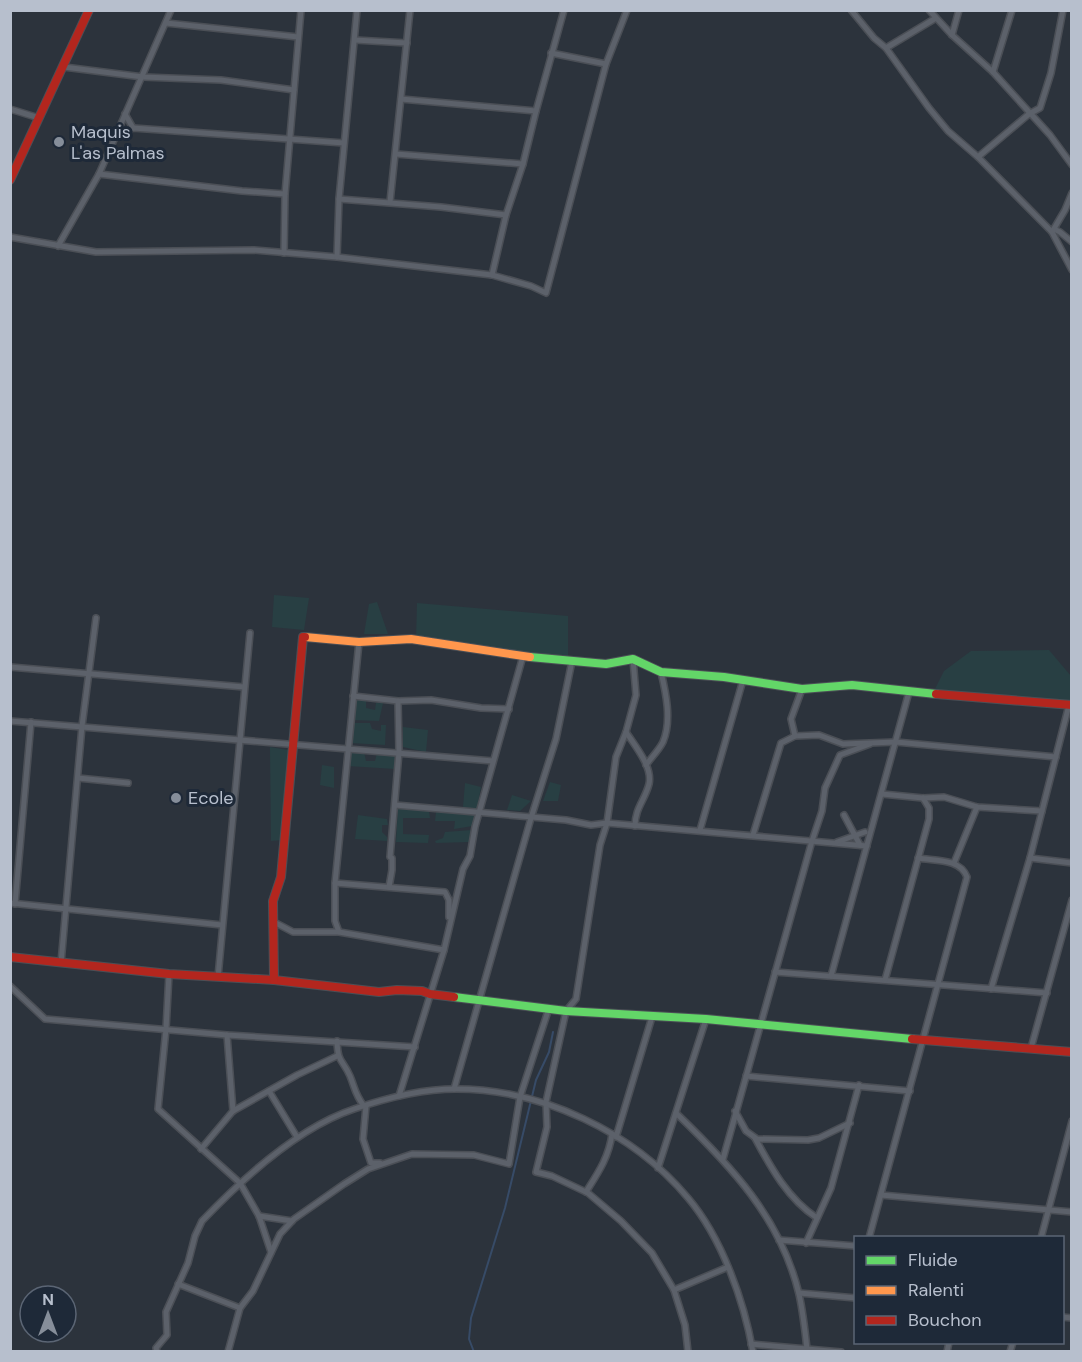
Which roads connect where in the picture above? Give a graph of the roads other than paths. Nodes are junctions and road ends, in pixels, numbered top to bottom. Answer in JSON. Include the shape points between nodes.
{"nodes":[{"id":1,"x":89,"y":10,"type":"edge"},
{"id":2,"x":171,"y":10,"type":"edge"},
{"id":3,"x":301,"y":10,"type":"edge"},
{"id":4,"x":357,"y":10,"type":"edge"},
{"id":5,"x":410,"y":10,"type":"edge"},
{"id":6,"x":564,"y":10,"type":"edge"},
{"id":7,"x":627,"y":10,"type":"edge"},
{"id":8,"x":851,"y":10,"type":"edge"},
{"id":9,"x":929,"y":10,"type":"edge"},
{"id":10,"x":959,"y":10,"type":"edge"},
{"id":11,"x":1011,"y":10,"type":"edge"},
{"id":12,"x":1063,"y":10,"type":"edge"},
{"id":13,"x":936,"y":18,"type":"junction"},
{"id":14,"x":166,"y":23,"type":"junction"},
{"id":15,"x":952,"y":35,"type":"junction"},
{"id":16,"x":298,"y":37,"type":"junction"},
{"id":17,"x":355,"y":40,"type":"junction"},
{"id":18,"x":407,"y":43,"type":"junction"},
{"id":19,"x":886,"y":48,"type":"junction"},
{"id":20,"x":551,"y":54,"type":"junction"},
{"id":21,"x":606,"y":64,"type":"junction"},
{"id":22,"x":64,"y":67,"type":"junction"},
{"id":23,"x":993,"y":72,"type":"junction"},
{"id":24,"x":143,"y":77,"type":"junction"},
{"id":25,"x":294,"y":90,"type":"junction"},
{"id":26,"x":401,"y":99,"type":"junction"},
{"id":27,"x":10,"y":109,"type":"edge"},
{"id":28,"x":536,"y":111,"type":"junction"},
{"id":29,"x":125,"y":114,"type":"junction"},
{"id":30,"x":1029,"y":114,"type":"junction"},
{"id":31,"x":39,"y":118,"type":"junction"},
{"id":32,"x":133,"y":128,"type":"junction"},
{"id":33,"x":115,"y":135,"type":"junction"},
{"id":34,"x":290,"y":140,"type":"junction"},
{"id":35,"x":344,"y":143,"type":"junction"},
{"id":36,"x":396,"y":154,"type":"junction"},
{"id":37,"x":978,"y":157,"type":"junction"},
{"id":38,"x":523,"y":164,"type":"junction"},
{"id":39,"x":1071,"y":165,"type":"edge"},
{"id":40,"x":99,"y":174,"type":"junction"},
{"id":41,"x":10,"y":180,"type":"edge"},
{"id":42,"x":1071,"y":193,"type":"edge"},
{"id":43,"x":285,"y":194,"type":"junction"},
{"id":44,"x":339,"y":199,"type":"junction"},
{"id":45,"x":390,"y":202,"type":"junction"},
{"id":46,"x":506,"y":215,"type":"junction"},
{"id":47,"x":1053,"y":230,"type":"junction"},
{"id":48,"x":10,"y":237,"type":"edge"},
{"id":49,"x":1071,"y":242,"type":"edge"},
{"id":50,"x":58,"y":246,"type":"junction"},
{"id":51,"x":284,"y":253,"type":"junction"},
{"id":52,"x":337,"y":258,"type":"junction"},
{"id":53,"x":1071,"y":270,"type":"edge"},
{"id":54,"x":492,"y":275,"type":"junction"},
{"id":55,"x":96,"y":618,"type":"dead end"},
{"id":56,"x":250,"y":633,"type":"dead end"},
{"id":57,"x":359,"y":642,"type":"junction"},
{"id":58,"x":523,"y":656,"type":"junction"},
{"id":59,"x":633,"y":659,"type":"junction"},
{"id":60,"x":572,"y":661,"type":"junction"},
{"id":61,"x":10,"y":667,"type":"edge"},
{"id":62,"x":662,"y":672,"type":"junction"},
{"id":63,"x":89,"y":674,"type":"junction"},
{"id":64,"x":742,"y":680,"type":"junction"},
{"id":65,"x":244,"y":687,"type":"junction"},
{"id":66,"x":802,"y":689,"type":"junction"},
{"id":67,"x":909,"y":692,"type":"junction"},
{"id":68,"x":353,"y":696,"type":"junction"},
{"id":69,"x":398,"y":701,"type":"junction"},
{"id":70,"x":1070,"y":705,"type":"edge"},
{"id":71,"x":509,"y":709,"type":"junction"},
{"id":72,"x":10,"y":721,"type":"edge"},
{"id":73,"x":31,"y":722,"type":"junction"},
{"id":74,"x":82,"y":726,"type":"junction"},
{"id":75,"x":626,"y":732,"type":"junction"},
{"id":76,"x":795,"y":735,"type":"junction"},
{"id":77,"x":240,"y":738,"type":"junction"},
{"id":78,"x":896,"y":742,"type":"junction"},
{"id":79,"x":294,"y":744,"type":"junction"},
{"id":80,"x":870,"y":744,"type":"junction"},
{"id":81,"x":347,"y":748,"type":"junction"},
{"id":82,"x":399,"y":752,"type":"junction"},
{"id":83,"x":1056,"y":757,"type":"junction"},
{"id":84,"x":494,"y":760,"type":"junction"},
{"id":85,"x":646,"y":765,"type":"junction"},
{"id":86,"x":78,"y":778,"type":"junction"},
{"id":87,"x":128,"y":783,"type":"dead end"},
{"id":88,"x":882,"y":794,"type":"junction"},
{"id":89,"x":923,"y":798,"type":"junction"},
{"id":90,"x":395,"y":805,"type":"junction"},
{"id":91,"x":977,"y":807,"type":"junction"},
{"id":92,"x":1042,"y":811,"type":"junction"},
{"id":93,"x":480,"y":812,"type":"junction"},
{"id":94,"x":844,"y":815,"type":"dead end"},
{"id":95,"x":531,"y":818,"type":"junction"},
{"id":96,"x":607,"y":823,"type":"junction"},
{"id":97,"x":635,"y":826,"type":"junction"},
{"id":98,"x":700,"y":830,"type":"junction"},
{"id":99,"x":865,"y":832,"type":"dead end"},
{"id":100,"x":753,"y":835,"type":"junction"},
{"id":101,"x":854,"y":836,"type":"junction"},
{"id":102,"x":812,"y":841,"type":"junction"},
{"id":103,"x":836,"y":843,"type":"junction"},
{"id":104,"x":860,"y":845,"type":"junction"},
{"id":105,"x":867,"y":846,"type":"junction"},
{"id":106,"x":918,"y":858,"type":"junction"},
{"id":107,"x":1030,"y":858,"type":"junction"},
{"id":108,"x":954,"y":863,"type":"junction"},
{"id":109,"x":1071,"y":863,"type":"edge"},
{"id":110,"x":335,"y":883,"type":"junction"},
{"id":111,"x":389,"y":887,"type":"junction"},
{"id":112,"x":1071,"y":900,"type":"edge"},
{"id":113,"x":13,"y":903,"type":"edge"},
{"id":114,"x":66,"y":910,"type":"junction"},
{"id":115,"x":274,"y":922,"type":"junction"},
{"id":116,"x":222,"y":925,"type":"junction"},
{"id":117,"x":448,"y":929,"type":"junction"},
{"id":118,"x":339,"y":932,"type":"junction"},
{"id":119,"x":444,"y":950,"type":"junction"},
{"id":120,"x":10,"y":957,"type":"edge"},
{"id":121,"x":61,"y":963,"type":"junction"},
{"id":122,"x":775,"y":972,"type":"junction"},
{"id":123,"x":169,"y":974,"type":"junction"},
{"id":124,"x":831,"y":976,"type":"junction"},
{"id":125,"x":218,"y":977,"type":"junction"},
{"id":126,"x":274,"y":980,"type":"junction"},
{"id":127,"x":885,"y":980,"type":"junction"},
{"id":128,"x":939,"y":985,"type":"junction"},
{"id":129,"x":10,"y":986,"type":"edge"},
{"id":130,"x":991,"y":989,"type":"junction"},
{"id":131,"x":1047,"y":993,"type":"junction"},
{"id":132,"x":430,"y":994,"type":"junction"},
{"id":133,"x":480,"y":1000,"type":"junction"},
{"id":134,"x":549,"y":1008,"type":"junction"},
{"id":135,"x":566,"y":1011,"type":"junction"},
{"id":136,"x":652,"y":1017,"type":"junction"},
{"id":137,"x":706,"y":1019,"type":"junction"},
{"id":138,"x":760,"y":1024,"type":"junction"},
{"id":139,"x":166,"y":1029,"type":"junction"},
{"id":140,"x":227,"y":1035,"type":"junction"},
{"id":141,"x":923,"y":1040,"type":"junction"},
{"id":142,"x":337,"y":1041,"type":"junction"},
{"id":143,"x":415,"y":1047,"type":"junction"},
{"id":144,"x":1031,"y":1048,"type":"junction"},
{"id":145,"x":1071,"y":1052,"type":"edge"},
{"id":146,"x":337,"y":1056,"type":"junction"},
{"id":147,"x":746,"y":1076,"type":"junction"},
{"id":148,"x":859,"y":1085,"type":"junction"},
{"id":149,"x":454,"y":1089,"type":"junction"},
{"id":150,"x":269,"y":1090,"type":"junction"},
{"id":151,"x":910,"y":1091,"type":"junction"},
{"id":152,"x":399,"y":1096,"type":"junction"},
{"id":153,"x":520,"y":1097,"type":"junction"},
{"id":154,"x":546,"y":1102,"type":"junction"},
{"id":155,"x":365,"y":1106,"type":"junction"},
{"id":156,"x":233,"y":1111,"type":"junction"},
{"id":157,"x":735,"y":1111,"type":"junction"},
{"id":158,"x":676,"y":1113,"type":"junction"},
{"id":159,"x":1071,"y":1121,"type":"edge"},
{"id":160,"x":850,"y":1123,"type":"junction"},
{"id":161,"x":614,"y":1136,"type":"junction"},
{"id":162,"x":297,"y":1137,"type":"junction"},
{"id":163,"x":755,"y":1138,"type":"junction"},
{"id":164,"x":201,"y":1149,"type":"junction"},
{"id":165,"x":723,"y":1159,"type":"junction"},
{"id":166,"x":382,"y":1164,"type":"junction"},
{"id":167,"x":658,"y":1168,"type":"junction"},
{"id":168,"x":240,"y":1183,"type":"junction"},
{"id":169,"x":586,"y":1192,"type":"junction"},
{"id":170,"x":881,"y":1196,"type":"junction"},
{"id":171,"x":1048,"y":1210,"type":"junction"},
{"id":172,"x":1071,"y":1212,"type":"edge"},
{"id":173,"x":259,"y":1216,"type":"junction"},
{"id":174,"x":817,"y":1218,"type":"junction"},
{"id":175,"x":292,"y":1221,"type":"junction"},
{"id":176,"x":870,"y":1236,"type":"edge"},
{"id":177,"x":1042,"y":1236,"type":"edge"},
{"id":178,"x":779,"y":1240,"type":"junction"},
{"id":179,"x":806,"y":1243,"type":"junction"},
{"id":180,"x":854,"y":1246,"type":"edge"},
{"id":181,"x":271,"y":1252,"type":"junction"},
{"id":182,"x":728,"y":1267,"type":"junction"},
{"id":183,"x":178,"y":1284,"type":"junction"},
{"id":184,"x":674,"y":1290,"type":"junction"},
{"id":185,"x":799,"y":1293,"type":"junction"},
{"id":186,"x":854,"y":1298,"type":"edge"},
{"id":187,"x":240,"y":1308,"type":"junction"},
{"id":188,"x":752,"y":1344,"type":"junction"},
{"id":189,"x":807,"y":1349,"type":"junction"},
{"id":190,"x":157,"y":1352,"type":"edge"},
{"id":191,"x":228,"y":1352,"type":"edge"},
{"id":192,"x":688,"y":1352,"type":"edge"},
{"id":193,"x":753,"y":1352,"type":"edge"},
{"id":194,"x":841,"y":1352,"type":"edge"}],
"edges":[{"from":1,"to":22,"type":"street"},
{"from":2,"to":14,"type":"street"},
{"from":3,"to":16,"type":"street"},
{"from":4,"to":17,"type":"street"},
{"from":5,"to":18,"type":"street"},
{"from":6,"to":20,"type":"street"},
{"from":7,"to":21,"type":"street"},
{"from":8,"to":19,"type":"street"},
{"from":9,"to":13,"type":"street"},
{"from":10,"to":15,"type":"street"},
{"from":11,"to":23,"type":"street"},
{"from":12,"to":30,"type":"street","via":[[1040,108]]},
{"from":13,"to":15,"type":"street"},
{"from":13,"to":19,"type":"street"},
{"from":14,"to":16,"type":"street"},
{"from":14,"to":24,"type":"street"},
{"from":15,"to":23,"type":"street"},
{"from":16,"to":25,"type":"street"},
{"from":17,"to":18,"type":"street"},
{"from":17,"to":35,"type":"street"},
{"from":18,"to":26,"type":"street"},
{"from":19,"to":37,"type":"street","via":[[948,132]]},
{"from":20,"to":21,"type":"street"},
{"from":20,"to":28,"type":"street"},
{"from":21,"to":54,"type":"street","via":[[546,293]]},
{"from":22,"to":24,"type":"street"},
{"from":22,"to":31,"type":"street"},
{"from":23,"to":30,"type":"street"},
{"from":24,"to":25,"type":"street","via":[[213,79]]},
{"from":24,"to":29,"type":"street"},
{"from":25,"to":34,"type":"street"},
{"from":26,"to":28,"type":"street"},
{"from":26,"to":36,"type":"street"},
{"from":27,"to":31,"type":"street"},
{"from":28,"to":38,"type":"street"},
{"from":29,"to":32,"type":"street"},
{"from":29,"to":33,"type":"street"},
{"from":30,"to":37,"type":"street"},
{"from":30,"to":39,"type":"street"},
{"from":31,"to":41,"type":"street"},
{"from":32,"to":33,"type":"street"},
{"from":32,"to":34,"type":"street"},
{"from":33,"to":40,"type":"street"},
{"from":34,"to":35,"type":"street"},
{"from":34,"to":43,"type":"street"},
{"from":35,"to":44,"type":"street"},
{"from":36,"to":38,"type":"street"},
{"from":36,"to":45,"type":"street"},
{"from":37,"to":47,"type":"street"},
{"from":38,"to":46,"type":"street"},
{"from":40,"to":43,"type":"street"},
{"from":40,"to":50,"type":"street"},
{"from":42,"to":47,"type":"street"},
{"from":43,"to":51,"type":"street"},
{"from":44,"to":45,"type":"street"},
{"from":44,"to":52,"type":"street"},
{"from":45,"to":46,"type":"street"},
{"from":46,"to":54,"type":"street"},
{"from":47,"to":49,"type":"street"},
{"from":47,"to":53,"type":"street"},
{"from":48,"to":50,"type":"street"},
{"from":50,"to":51,"type":"street","via":[[96,252]]},
{"from":51,"to":52,"type":"street"},
{"from":52,"to":54,"type":"street"},
{"from":55,"to":63,"type":"street"},
{"from":56,"to":65,"type":"street"},
{"from":57,"to":58,"type":"street","via":[[411,639]]},
{"from":57,"to":68,"type":"street"},
{"from":57,"to":79,"type":"street","via":[[303,637]]},
{"from":58,"to":60,"type":"street"},
{"from":58,"to":71,"type":"street"},
{"from":59,"to":60,"type":"street","via":[[606,664]]},
{"from":59,"to":62,"type":"street"},
{"from":59,"to":75,"type":"street","via":[[636,695]]},
{"from":60,"to":95,"type":"street","via":[[556,739]]},
{"from":61,"to":63,"type":"street"},
{"from":62,"to":64,"type":"street"},
{"from":62,"to":85,"type":"street","via":[[666,726],[663,742]]},
{"from":63,"to":65,"type":"street"},
{"from":63,"to":74,"type":"street"},
{"from":64,"to":66,"type":"street"},
{"from":64,"to":98,"type":"street"},
{"from":65,"to":77,"type":"street"},
{"from":66,"to":67,"type":"street","via":[[852,685]]},
{"from":66,"to":76,"type":"street","via":[[791,719]]},
{"from":67,"to":70,"type":"street"},
{"from":67,"to":78,"type":"street"},
{"from":68,"to":69,"type":"street"},
{"from":68,"to":81,"type":"street"},
{"from":69,"to":71,"type":"street","via":[[431,700]]},
{"from":69,"to":82,"type":"street"},
{"from":70,"to":83,"type":"street"},
{"from":71,"to":84,"type":"street"},
{"from":72,"to":73,"type":"street"},
{"from":73,"to":74,"type":"street"},
{"from":73,"to":113,"type":"street"},
{"from":74,"to":77,"type":"street"},
{"from":74,"to":86,"type":"street"},
{"from":75,"to":85,"type":"street"},
{"from":75,"to":96,"type":"street","via":[[616,757]]},
{"from":76,"to":80,"type":"street","via":[[819,735],[843,744]]},
{"from":76,"to":100,"type":"street","via":[[781,743]]},
{"from":77,"to":79,"type":"street"},
{"from":77,"to":116,"type":"street"},
{"from":78,"to":80,"type":"street"},
{"from":78,"to":83,"type":"street"},
{"from":78,"to":88,"type":"street"},
{"from":79,"to":81,"type":"street"},
{"from":79,"to":115,"type":"street","via":[[281,877],[273,901]]},
{"from":80,"to":102,"type":"street","via":[[840,755],[825,788]]},
{"from":81,"to":82,"type":"street"},
{"from":81,"to":110,"type":"street"},
{"from":82,"to":84,"type":"street"},
{"from":82,"to":90,"type":"street"},
{"from":83,"to":92,"type":"street"},
{"from":84,"to":93,"type":"street"},
{"from":85,"to":97,"type":"street","via":[[649,783],[639,804]]},
{"from":86,"to":87,"type":"street"},
{"from":86,"to":114,"type":"street"},
{"from":88,"to":89,"type":"street"},
{"from":88,"to":105,"type":"street"},
{"from":89,"to":91,"type":"street","via":[[944,797]]},
{"from":89,"to":106,"type":"street","via":[[929,808],[929,819]]},
{"from":90,"to":93,"type":"street"},
{"from":90,"to":111,"type":"street"},
{"from":91,"to":92,"type":"street"},
{"from":91,"to":108,"type":"street"},
{"from":92,"to":107,"type":"street"},
{"from":93,"to":95,"type":"street"},
{"from":93,"to":117,"type":"street"},
{"from":94,"to":101,"type":"street"},
{"from":95,"to":96,"type":"street","via":[[591,825]]},
{"from":95,"to":133,"type":"street"},
{"from":96,"to":97,"type":"street"},
{"from":96,"to":135,"type":"street","via":[[600,844],[576,999]]},
{"from":97,"to":98,"type":"street"},
{"from":98,"to":100,"type":"street"},
{"from":99,"to":101,"type":"street"},
{"from":100,"to":102,"type":"street"},
{"from":101,"to":103,"type":"street"},
{"from":101,"to":104,"type":"street"},
{"from":102,"to":103,"type":"street"},
{"from":102,"to":122,"type":"street"},
{"from":103,"to":104,"type":"street"},
{"from":104,"to":105,"type":"street"},
{"from":105,"to":124,"type":"street"},
{"from":106,"to":108,"type":"street"},
{"from":106,"to":127,"type":"street"},
{"from":107,"to":109,"type":"street"},
{"from":107,"to":130,"type":"street"},
{"from":108,"to":128,"type":"street","via":[[967,877]]},
{"from":110,"to":111,"type":"street"},
{"from":110,"to":118,"type":"street","via":[[335,921]]},
{"from":111,"to":117,"type":"street","via":[[445,892],[449,900]]},
{"from":112,"to":131,"type":"street"},
{"from":113,"to":114,"type":"street"},
{"from":114,"to":116,"type":"street"},
{"from":114,"to":121,"type":"street"},
{"from":115,"to":118,"type":"street","via":[[294,933]]},
{"from":115,"to":126,"type":"street"},
{"from":116,"to":125,"type":"street"},
{"from":117,"to":119,"type":"street"},
{"from":118,"to":119,"type":"street"},
{"from":119,"to":132,"type":"street"},
{"from":120,"to":121,"type":"street"},
{"from":121,"to":123,"type":"street"},
{"from":122,"to":124,"type":"street"},
{"from":122,"to":138,"type":"street"},
{"from":123,"to":125,"type":"street"},
{"from":123,"to":139,"type":"street"},
{"from":124,"to":127,"type":"street"},
{"from":125,"to":126,"type":"street"},
{"from":126,"to":132,"type":"street"},
{"from":127,"to":128,"type":"street"},
{"from":128,"to":130,"type":"street"},
{"from":128,"to":141,"type":"street"},
{"from":129,"to":139,"type":"street","via":[[45,1019]]},
{"from":130,"to":131,"type":"street"},
{"from":131,"to":144,"type":"street"},
{"from":132,"to":133,"type":"street"},
{"from":132,"to":143,"type":"street"},
{"from":133,"to":134,"type":"street"},
{"from":133,"to":149,"type":"street"},
{"from":134,"to":135,"type":"street"},
{"from":134,"to":153,"type":"street"},
{"from":135,"to":136,"type":"street"},
{"from":135,"to":154,"type":"street"},
{"from":136,"to":137,"type":"street"},
{"from":136,"to":161,"type":"street"},
{"from":137,"to":138,"type":"street"},
{"from":137,"to":158,"type":"street"},
{"from":138,"to":141,"type":"street"},
{"from":138,"to":147,"type":"street"},
{"from":139,"to":140,"type":"street"},
{"from":139,"to":164,"type":"street","via":[[158,1109]]},
{"from":140,"to":142,"type":"street"},
{"from":140,"to":156,"type":"street"},
{"from":141,"to":144,"type":"street"},
{"from":141,"to":151,"type":"street"},
{"from":142,"to":143,"type":"street"},
{"from":142,"to":146,"type":"street"},
{"from":143,"to":152,"type":"street"},
{"from":144,"to":145,"type":"street"},
{"from":146,"to":150,"type":"street"},
{"from":146,"to":155,"type":"street"},
{"from":147,"to":148,"type":"street"},
{"from":147,"to":157,"type":"street"},
{"from":148,"to":151,"type":"street"},
{"from":148,"to":160,"type":"street"},
{"from":149,"to":152,"type":"street"},
{"from":149,"to":153,"type":"street"},
{"from":150,"to":156,"type":"street"},
{"from":150,"to":162,"type":"street"},
{"from":151,"to":170,"type":"street"},
{"from":152,"to":155,"type":"street"},
{"from":153,"to":154,"type":"street"},
{"from":153,"to":166,"type":"street","via":[[509,1164],[474,1155],[434,1153],[412,1154]]},
{"from":154,"to":161,"type":"street"},
{"from":154,"to":169,"type":"street","via":[[547,1127],[536,1172]]},
{"from":155,"to":162,"type":"street"},
{"from":155,"to":166,"type":"street","via":[[363,1139],[371,1163]]},
{"from":156,"to":164,"type":"street"},
{"from":157,"to":163,"type":"street","via":[[746,1131]]},
{"from":157,"to":165,"type":"street"},
{"from":158,"to":165,"type":"street"},
{"from":158,"to":167,"type":"street"},
{"from":159,"to":171,"type":"street"},
{"from":160,"to":163,"type":"street","via":[[808,1140]]},
{"from":160,"to":174,"type":"street","via":[[831,1188]]},
{"from":161,"to":167,"type":"street"},
{"from":161,"to":169,"type":"street"},
{"from":162,"to":168,"type":"street"},
{"from":163,"to":174,"type":"street","via":[[784,1187],[803,1209]]},
{"from":164,"to":168,"type":"street"},
{"from":165,"to":178,"type":"street","via":[[762,1208]]},
{"from":166,"to":175,"type":"street","via":[[344,1184]]},
{"from":167,"to":182,"type":"street","via":[[688,1198]]},
{"from":168,"to":173,"type":"street"},
{"from":168,"to":183,"type":"street","via":[[202,1221]]},
{"from":169,"to":184,"type":"street","via":[[652,1253]]},
{"from":170,"to":171,"type":"street"},
{"from":170,"to":176,"type":"street"},
{"from":171,"to":172,"type":"street"},
{"from":171,"to":177,"type":"street"},
{"from":173,"to":175,"type":"street"},
{"from":173,"to":181,"type":"street"},
{"from":174,"to":179,"type":"street"},
{"from":175,"to":181,"type":"street"},
{"from":178,"to":179,"type":"street"},
{"from":178,"to":185,"type":"street"},
{"from":179,"to":180,"type":"street"},
{"from":181,"to":187,"type":"street","via":[[253,1291]]},
{"from":182,"to":184,"type":"street"},
{"from":182,"to":188,"type":"street"},
{"from":183,"to":187,"type":"street"},
{"from":183,"to":190,"type":"street","via":[[166,1312],[167,1335]]},
{"from":184,"to":192,"type":"street","via":[[685,1325]]},
{"from":185,"to":186,"type":"street"},
{"from":185,"to":189,"type":"street"},
{"from":187,"to":191,"type":"street"},
{"from":188,"to":189,"type":"street"},
{"from":188,"to":193,"type":"street"},
{"from":189,"to":194,"type":"street"}]}
